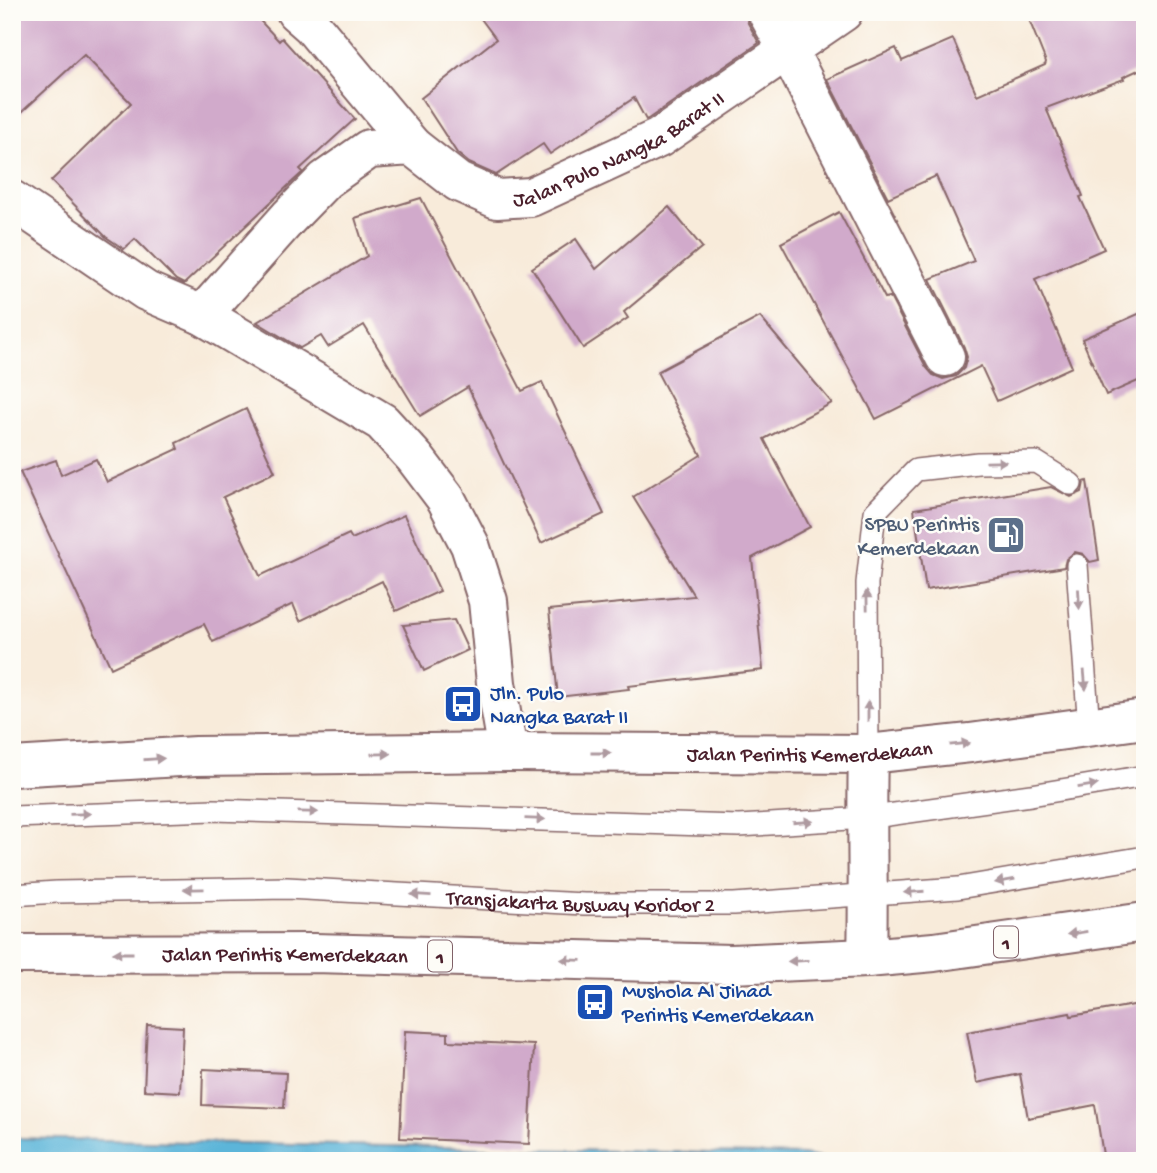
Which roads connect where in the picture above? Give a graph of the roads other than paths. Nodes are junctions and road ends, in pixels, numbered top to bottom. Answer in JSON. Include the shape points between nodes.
{"nodes":[{"id":1,"x":296,"y":12,"type":"edge"},
{"id":2,"x":766,"y":12,"type":"edge"},
{"id":3,"x":843,"y":12,"type":"edge"},
{"id":4,"x":788,"y":50,"type":"junction"},
{"id":5,"x":412,"y":146,"type":"junction"},
{"id":6,"x":12,"y":200,"type":"edge"},
{"id":7,"x":202,"y":315,"type":"junction"},
{"id":8,"x":945,"y":357,"type":"dead end"},
{"id":9,"x":1071,"y":484,"type":"dead end"},
{"id":10,"x":1077,"y":565,"type":"dead end"},
{"id":11,"x":1145,"y":719,"type":"edge"},
{"id":12,"x":1089,"y":727,"type":"junction"},
{"id":13,"x":508,"y":752,"type":"junction"},
{"id":14,"x":868,"y":754,"type":"junction"},
{"id":15,"x":12,"y":768,"type":"edge"},
{"id":16,"x":1145,"y":776,"type":"edge"},
{"id":17,"x":12,"y":817,"type":"edge"},
{"id":18,"x":866,"y":818,"type":"junction"},
{"id":19,"x":1145,"y":857,"type":"edge"},
{"id":20,"x":12,"y":895,"type":"edge"},
{"id":21,"x":869,"y":895,"type":"junction"},
{"id":22,"x":1145,"y":922,"type":"edge"},
{"id":23,"x":12,"y":954,"type":"edge"},
{"id":24,"x":867,"y":958,"type":"junction"}],
"edges":[{"from":1,"to":5,"type":"main road","name":"Jalan Pulo Nangka Barat II"},
{"from":2,"to":4,"type":"main road"},
{"from":3,"to":4,"type":"main road","name":"Jalan Pulo Nangka Barat II"},
{"from":4,"to":5,"type":"main road","name":"Jalan Pulo Nangka Barat II","via":[[659,138],[531,197],[497,200],[458,182]]},
{"from":4,"to":8,"type":"main road"},
{"from":5,"to":7,"type":"main road","via":[[369,149],[325,180]]},
{"from":6,"to":7,"type":"main road","via":[[146,291]]},
{"from":7,"to":13,"type":"main road","via":[[382,422],[446,499],[470,545],[488,601]]},
{"from":14,"to":9,"type":"lane","one_way":true,"via":[[867,583],[875,512],[916,470],[1037,462]]},
{"from":10,"to":12,"type":"lane","one_way":true},
{"from":11,"to":12,"type":"main road","name":"Jalan Perintis Kemerdekaan"},
{"from":14,"to":12,"type":"main road","name":"Jalan Perintis Kemerdekaan","one_way":true},
{"from":13,"to":14,"type":"main road","name":"Jalan Perintis Kemerdekaan","one_way":true},
{"from":15,"to":13,"type":"main road","name":"Jalan Perintis Kemerdekaan","one_way":true,"via":[[196,756]]},
{"from":14,"to":18,"type":"main road"},
{"from":18,"to":16,"type":"lane","one_way":true},
{"from":17,"to":18,"type":"lane","one_way":true,"via":[[214,810],[739,826]]},
{"from":18,"to":21,"type":"main road"},
{"from":19,"to":21,"type":"lane","name":"Transjakarta Busway Koridor 2","one_way":true,"via":[[958,888]]},
{"from":21,"to":20,"type":"lane","name":"Transjakarta Busway Koridor 2","one_way":true,"via":[[734,904],[584,904],[287,888]]},
{"from":21,"to":24,"type":"main road"},
{"from":22,"to":24,"type":"main road","name":"Jalan Perintis Kemerdekaan","number":"1","one_way":true},
{"from":24,"to":23,"type":"main road","name":"Jalan Perintis Kemerdekaan","number":"1","one_way":true,"via":[[730,964],[314,953]]}]}
